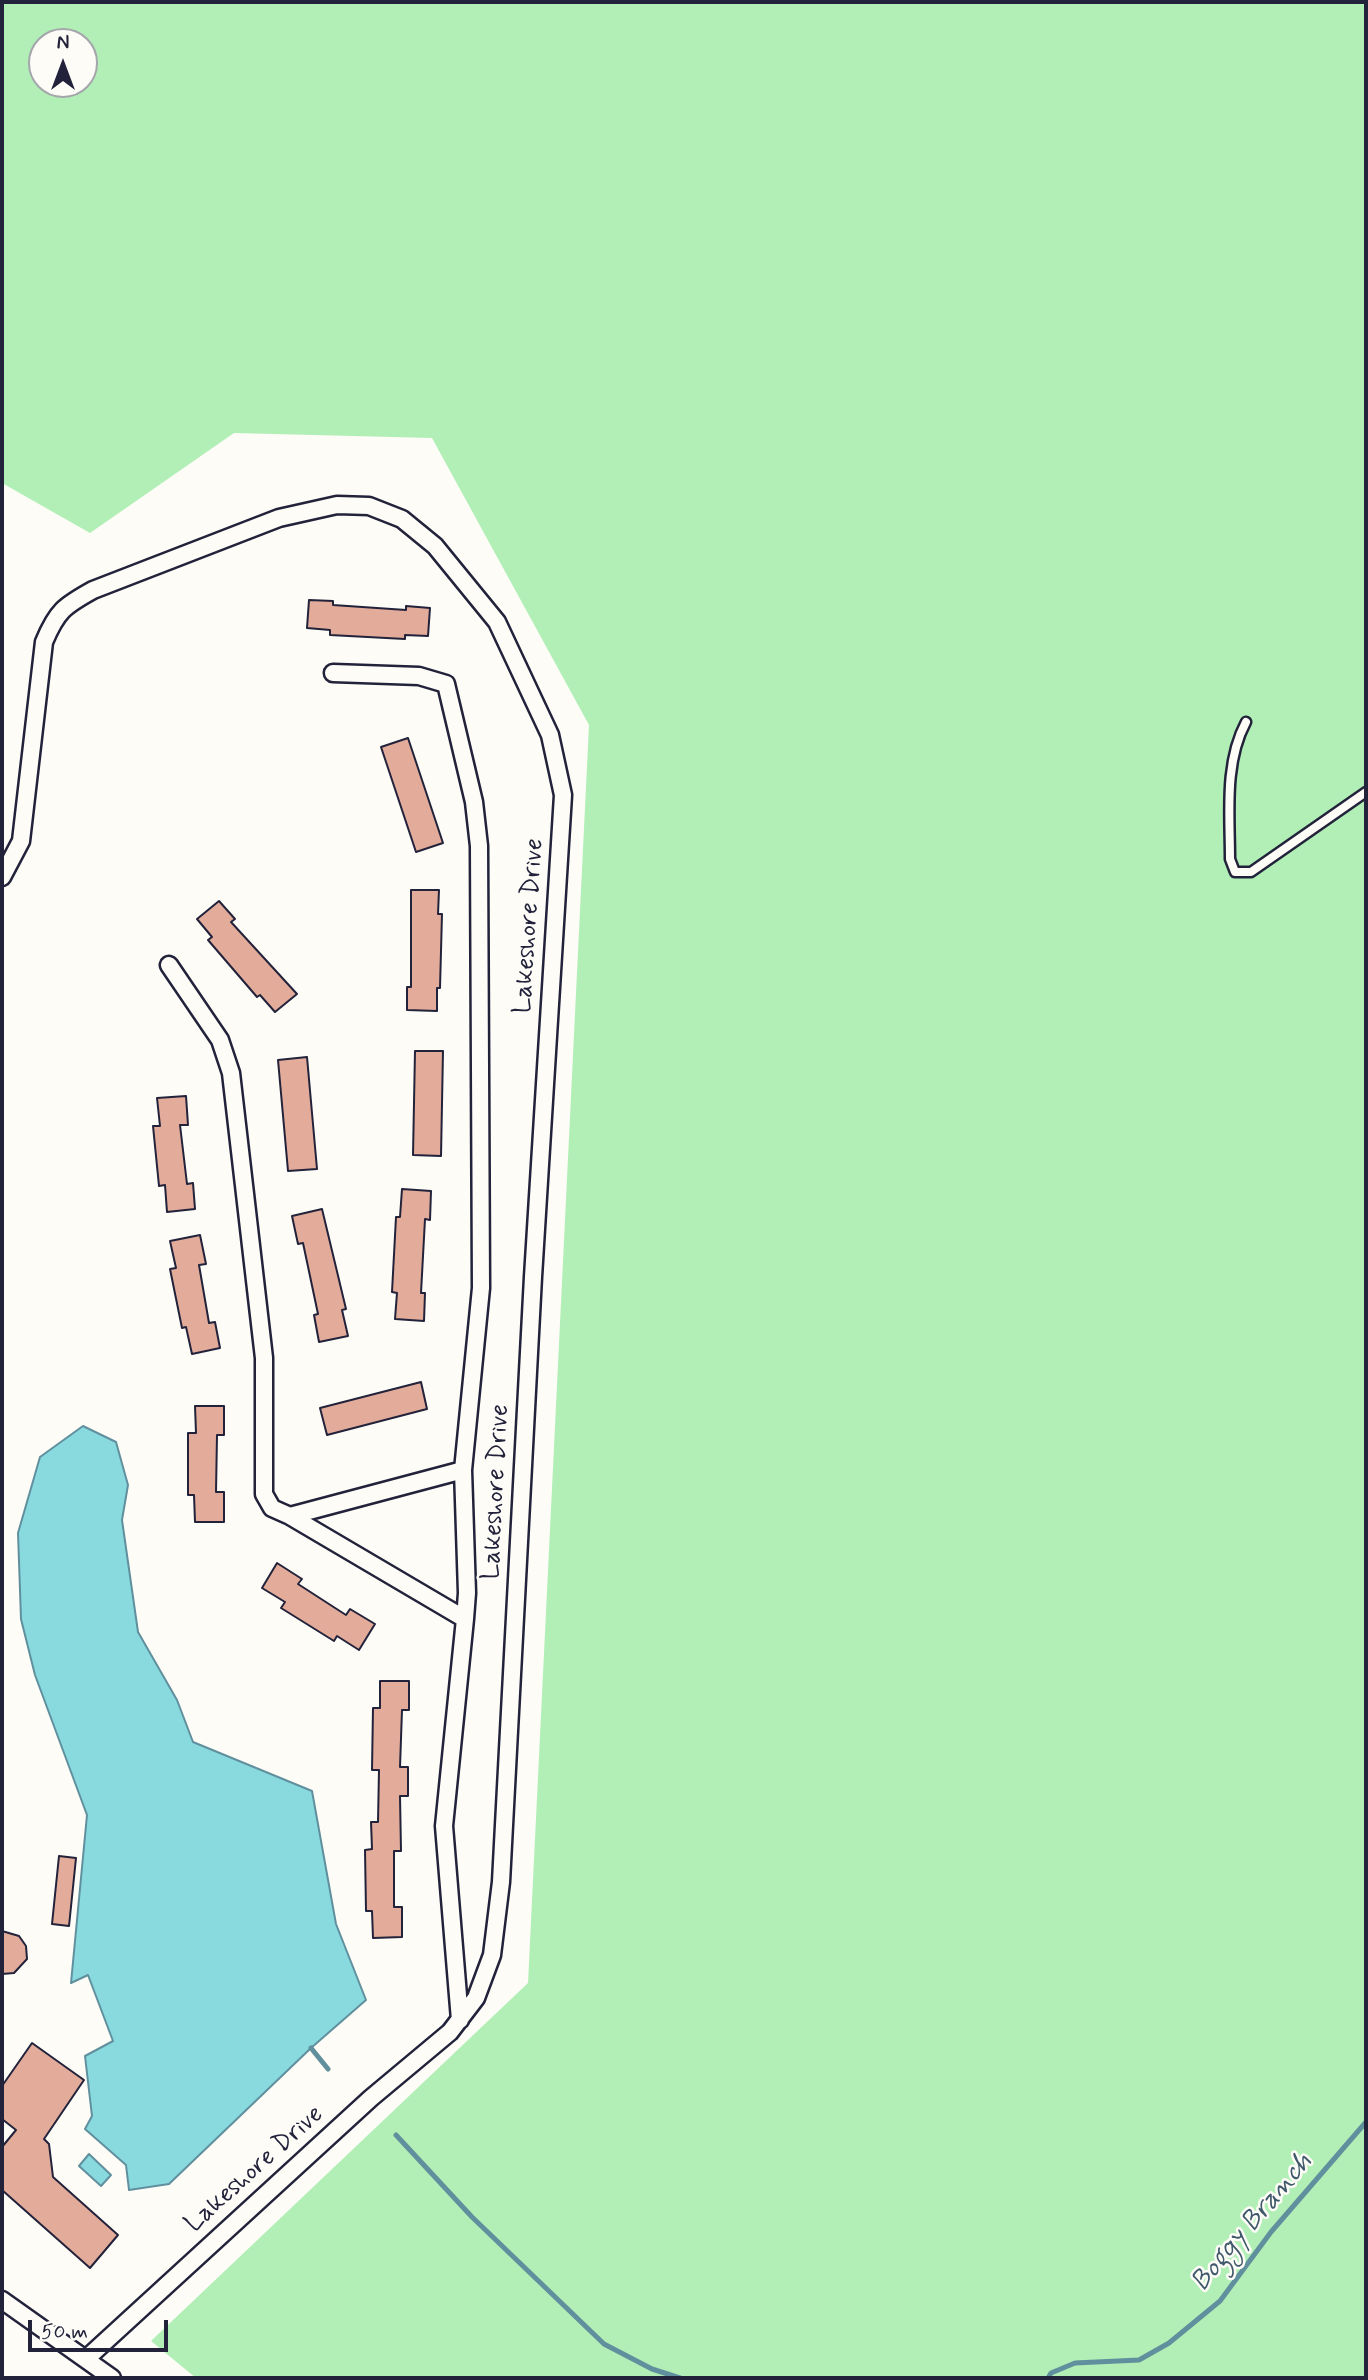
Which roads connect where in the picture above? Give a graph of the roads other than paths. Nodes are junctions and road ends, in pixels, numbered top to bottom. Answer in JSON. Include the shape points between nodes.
{"nodes":[{"id":1,"x":333,"y":673,"type":"dead end"},
{"id":2,"x":1247,"y":722,"type":"dead end"},
{"id":3,"x":1366,"y":792,"type":"edge"},
{"id":4,"x":2,"y":877,"type":"edge"},
{"id":5,"x":169,"y":965,"type":"dead end"},
{"id":6,"x":463,"y":1470,"type":"junction"},
{"id":7,"x":290,"y":1516,"type":"junction"},
{"id":8,"x":465,"y":1619,"type":"junction"},
{"id":9,"x":460,"y":2020,"type":"junction"},
{"id":10,"x":2,"y":2300,"type":"edge"},
{"id":11,"x":86,"y":2359,"type":"junction"},
{"id":12,"x":112,"y":2378,"type":"edge"}],
"edges":[{"from":1,"to":6,"type":"street","name":"Lakeshore Drive","via":[[419,676],[446,684],[474,802],[479,846],[481,1288]]},
{"from":2,"to":3,"type":"lane","via":[[1237,741],[1232,768],[1230,859],[1235,872],[1251,872]]},
{"from":4,"to":9,"type":"street","name":"Lakeshore Drive","via":[[21,841],[38,680],[44,642],[54,617],[66,604],[93,590],[279,518],[337,505],[369,506],[402,519],[435,546],[497,622],[550,735],[563,795],[501,1882],[492,1955],[476,1998]]},
{"from":5,"to":7,"type":"street","via":[[220,1040],[231,1073],[264,1357],[264,1494],[272,1508]]},
{"from":6,"to":7,"type":"street","name":"Lakeshore Drive"},
{"from":6,"to":8,"type":"street","name":"Lakeshore Drive"},
{"from":7,"to":8,"type":"street"},
{"from":8,"to":9,"type":"street","name":"Lakeshore Drive","via":[[444,1826]]},
{"from":9,"to":11,"type":"street","name":"Lakeshore Drive"},
{"from":10,"to":11,"type":"street"},
{"from":11,"to":12,"type":"street"}]}
